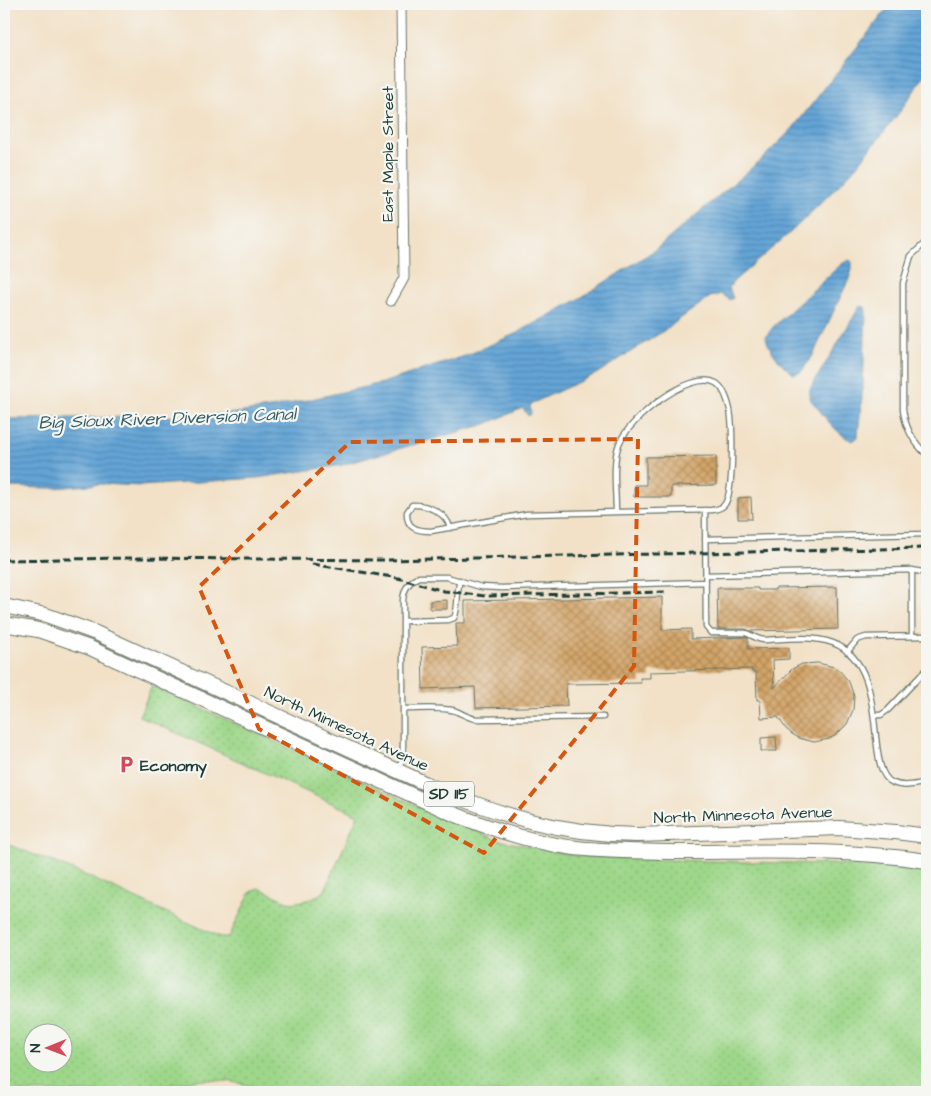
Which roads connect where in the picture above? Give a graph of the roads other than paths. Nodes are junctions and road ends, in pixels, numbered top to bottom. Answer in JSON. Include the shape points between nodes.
{"nodes":[{"id":1,"x":401,"y":4,"type":"edge"},
{"id":2,"x":927,"y":241,"type":"edge"},
{"id":3,"x":391,"y":301,"type":"dead end"},
{"id":4,"x":927,"y":455,"type":"edge"},
{"id":5,"x":705,"y":510,"type":"junction"},
{"id":6,"x":616,"y":512,"type":"junction"},
{"id":7,"x":450,"y":528,"type":"junction"},
{"id":8,"x":927,"y":534,"type":"edge"},
{"id":9,"x":705,"y":539,"type":"junction"},
{"id":10,"x":912,"y":570,"type":"junction"},
{"id":11,"x":927,"y":573,"type":"edge"},
{"id":12,"x":706,"y":575,"type":"junction"},
{"id":13,"x":460,"y":580,"type":"junction"},
{"id":14,"x":706,"y":582,"type":"junction"},
{"id":15,"x":4,"y":606,"type":"edge"},
{"id":16,"x":403,"y":620,"type":"junction"},
{"id":17,"x":4,"y":624,"type":"edge"},
{"id":18,"x":912,"y":636,"type":"junction"},
{"id":19,"x":927,"y":636,"type":"edge"},
{"id":20,"x":847,"y":652,"type":"junction"},
{"id":21,"x":927,"y":669,"type":"edge"},
{"id":22,"x":403,"y":709,"type":"junction"},
{"id":23,"x":874,"y":715,"type":"junction"},
{"id":24,"x":604,"y":717,"type":"dead end"},
{"id":25,"x":397,"y":771,"type":"junction"},
{"id":26,"x":927,"y":782,"type":"edge"},
{"id":27,"x":927,"y":836,"type":"edge"},
{"id":28,"x":927,"y":861,"type":"edge"}],
"edges":[{"from":1,"to":3,"type":"street","name":"East Maple Street","via":[[404,278]]},
{"from":2,"to":4,"type":"lane","via":[[911,256],[902,295],[905,423],[919,448]]},
{"from":5,"to":6,"type":"lane"},
{"from":5,"to":6,"type":"lane","via":[[721,508],[729,492],[730,408],[722,388],[716,383],[699,380],[664,398],[623,435],[616,458]]},
{"from":5,"to":9,"type":"lane"},
{"from":6,"to":7,"type":"lane","via":[[527,514]]},
{"from":7,"to":7,"type":"lane","via":[[417,530],[408,523],[407,512],[412,506],[427,507],[445,516]]},
{"from":8,"to":9,"type":"lane"},
{"from":9,"to":12,"type":"lane"},
{"from":10,"to":11,"type":"lane"},
{"from":10,"to":12,"type":"lane"},
{"from":10,"to":18,"type":"lane"},
{"from":12,"to":14,"type":"lane"},
{"from":13,"to":14,"type":"lane","via":[[481,587],[502,588]]},
{"from":13,"to":16,"type":"lane","via":[[454,618]]},
{"from":13,"to":16,"type":"lane","via":[[415,578],[404,593]]},
{"from":14,"to":20,"type":"lane","via":[[706,627],[712,633],[746,633],[764,640],[824,640]]},
{"from":15,"to":25,"type":"main road","name":"North Minnesota Avenue","number":"SD 115","via":[[46,615],[96,633]]},
{"from":16,"to":22,"type":"lane"},
{"from":17,"to":28,"type":"main road","name":"North Minnesota Avenue","number":"SD 115","via":[[38,630],[90,648],[449,812],[522,838],[612,851],[848,852]]},
{"from":18,"to":19,"type":"lane"},
{"from":18,"to":20,"type":"lane","via":[[861,638]]},
{"from":20,"to":23,"type":"lane","via":[[858,662],[864,675]]},
{"from":21,"to":23,"type":"lane","via":[[888,710]]},
{"from":22,"to":24,"type":"lane","via":[[455,710],[478,719]]},
{"from":22,"to":25,"type":"lane","via":[[403,756]]},
{"from":23,"to":26,"type":"lane","via":[[879,756],[887,780],[900,785]]},
{"from":25,"to":27,"type":"main road","name":"North Minnesota Avenue","number":"SD 115","via":[[486,809],[536,824],[585,832],[637,835],[839,828]]}]}
